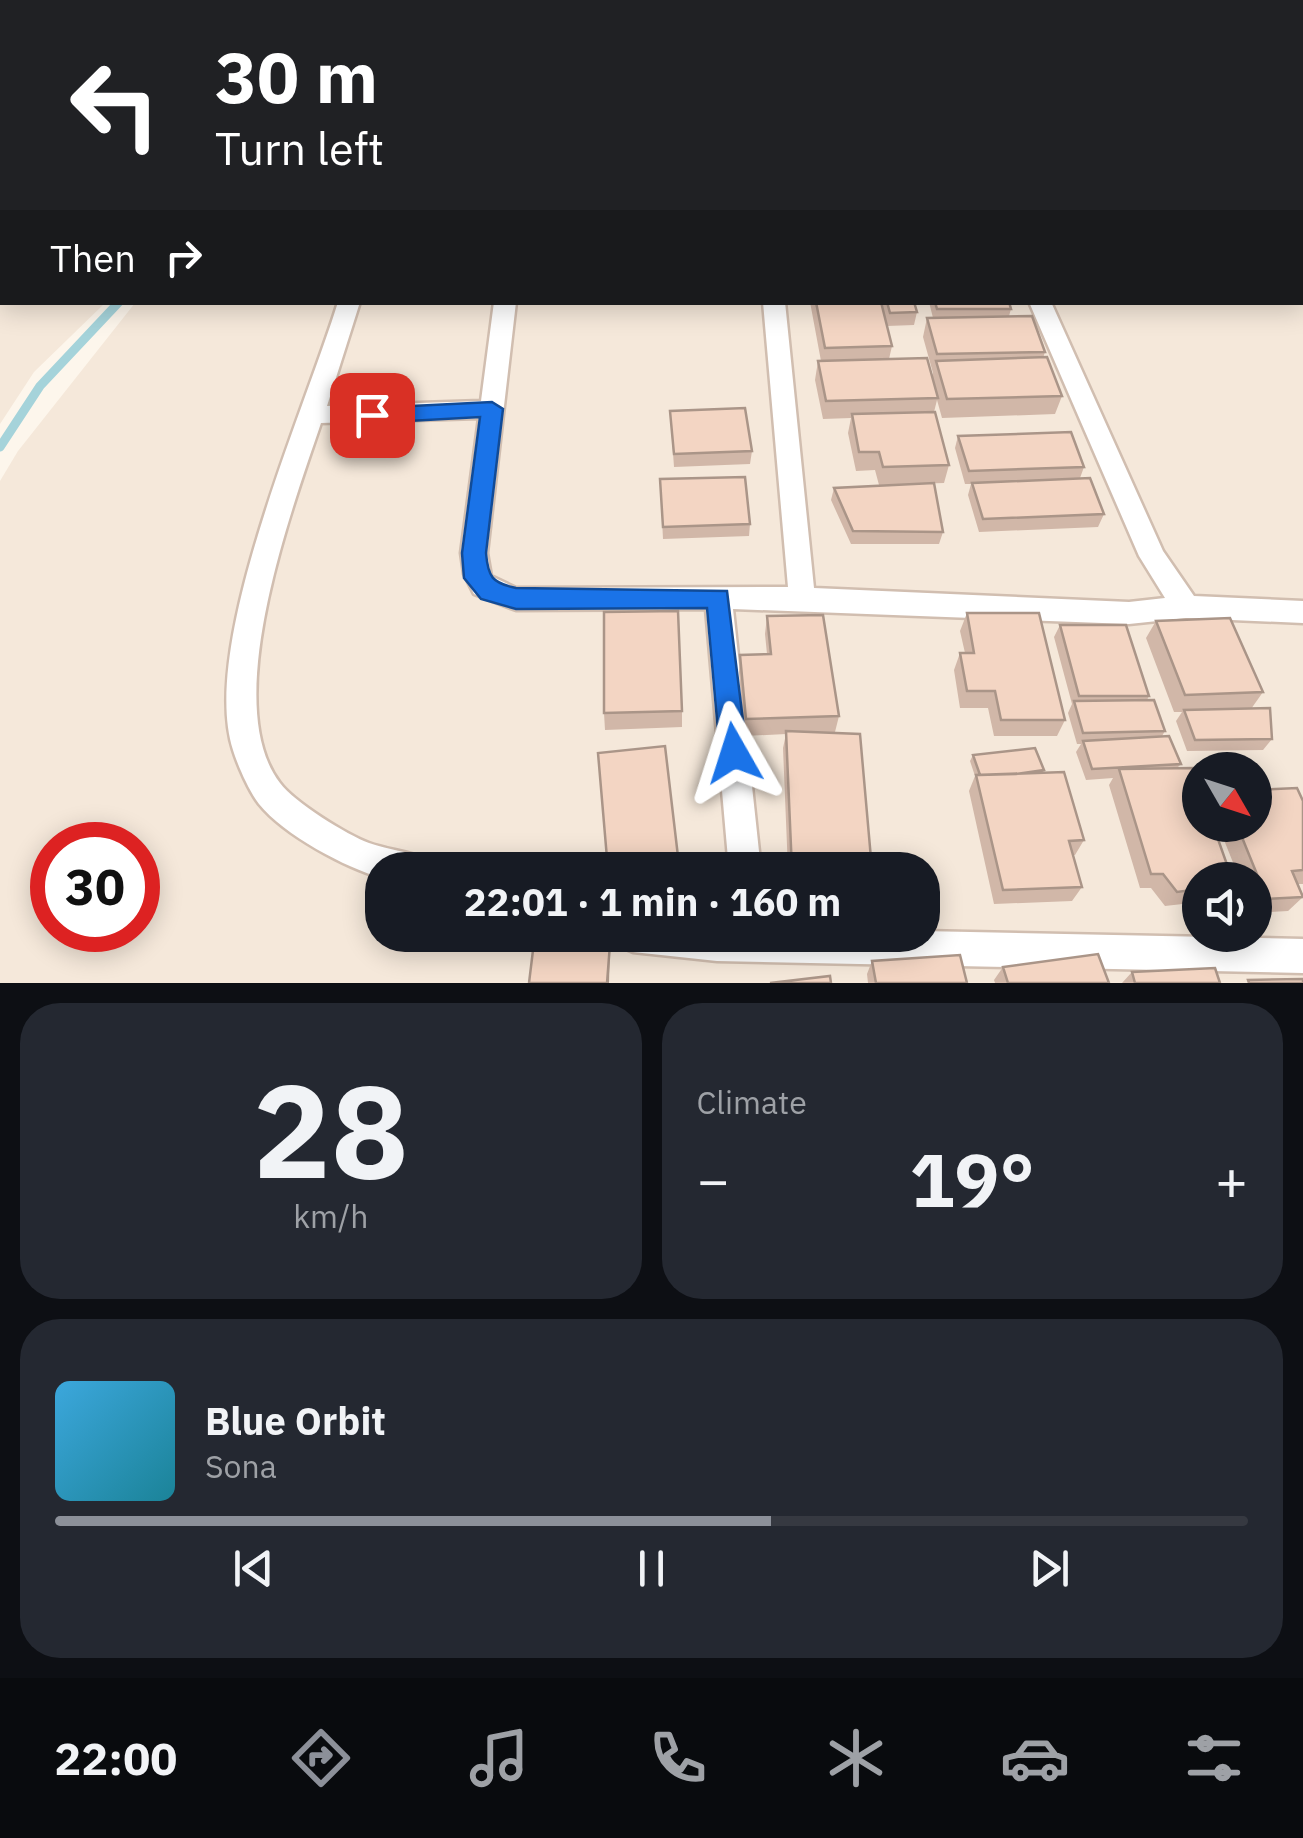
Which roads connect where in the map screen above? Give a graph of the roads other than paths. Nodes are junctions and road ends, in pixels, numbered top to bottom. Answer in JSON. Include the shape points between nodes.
{"nodes":[{"id":1,"x":348,"y":305,"type":"edge"},
{"id":2,"x":504,"y":305,"type":"edge"},
{"id":3,"x":774,"y":305,"type":"edge"},
{"id":4,"x":1041,"y":305,"type":"edge"},
{"id":5,"x":492,"y":409,"type":"junction"},
{"id":6,"x":313,"y":416,"type":"junction"},
{"id":7,"x":718,"y":598,"type":"junction"},
{"id":8,"x":802,"y":598,"type":"junction"},
{"id":9,"x":1186,"y":607,"type":"junction"},
{"id":10,"x":1303,"y":612,"type":"edge"},
{"id":11,"x":743,"y":852,"type":"edge"},
{"id":12,"x":365,"y":856,"type":"edge"},
{"id":13,"x":940,"y":945,"type":"edge"},
{"id":14,"x":1303,"y":956,"type":"edge"}],
"edges":[{"from":1,"to":6,"type":"street"},
{"from":2,"to":5,"type":"street"},
{"from":3,"to":8,"type":"street"},
{"from":4,"to":9,"type":"street","via":[[1152,556]]},
{"from":5,"to":6,"type":"street"},
{"from":5,"to":7,"type":"street","via":[[474,553],[476,578],[490,592],[516,598]]},
{"from":6,"to":12,"type":"street","via":[[254,602],[242,736],[269,794]]},
{"from":7,"to":8,"type":"street"},
{"from":7,"to":11,"type":"street"},
{"from":8,"to":9,"type":"street","via":[[1129,613]]},
{"from":9,"to":10,"type":"street"},
{"from":13,"to":14,"type":"street"}]}
